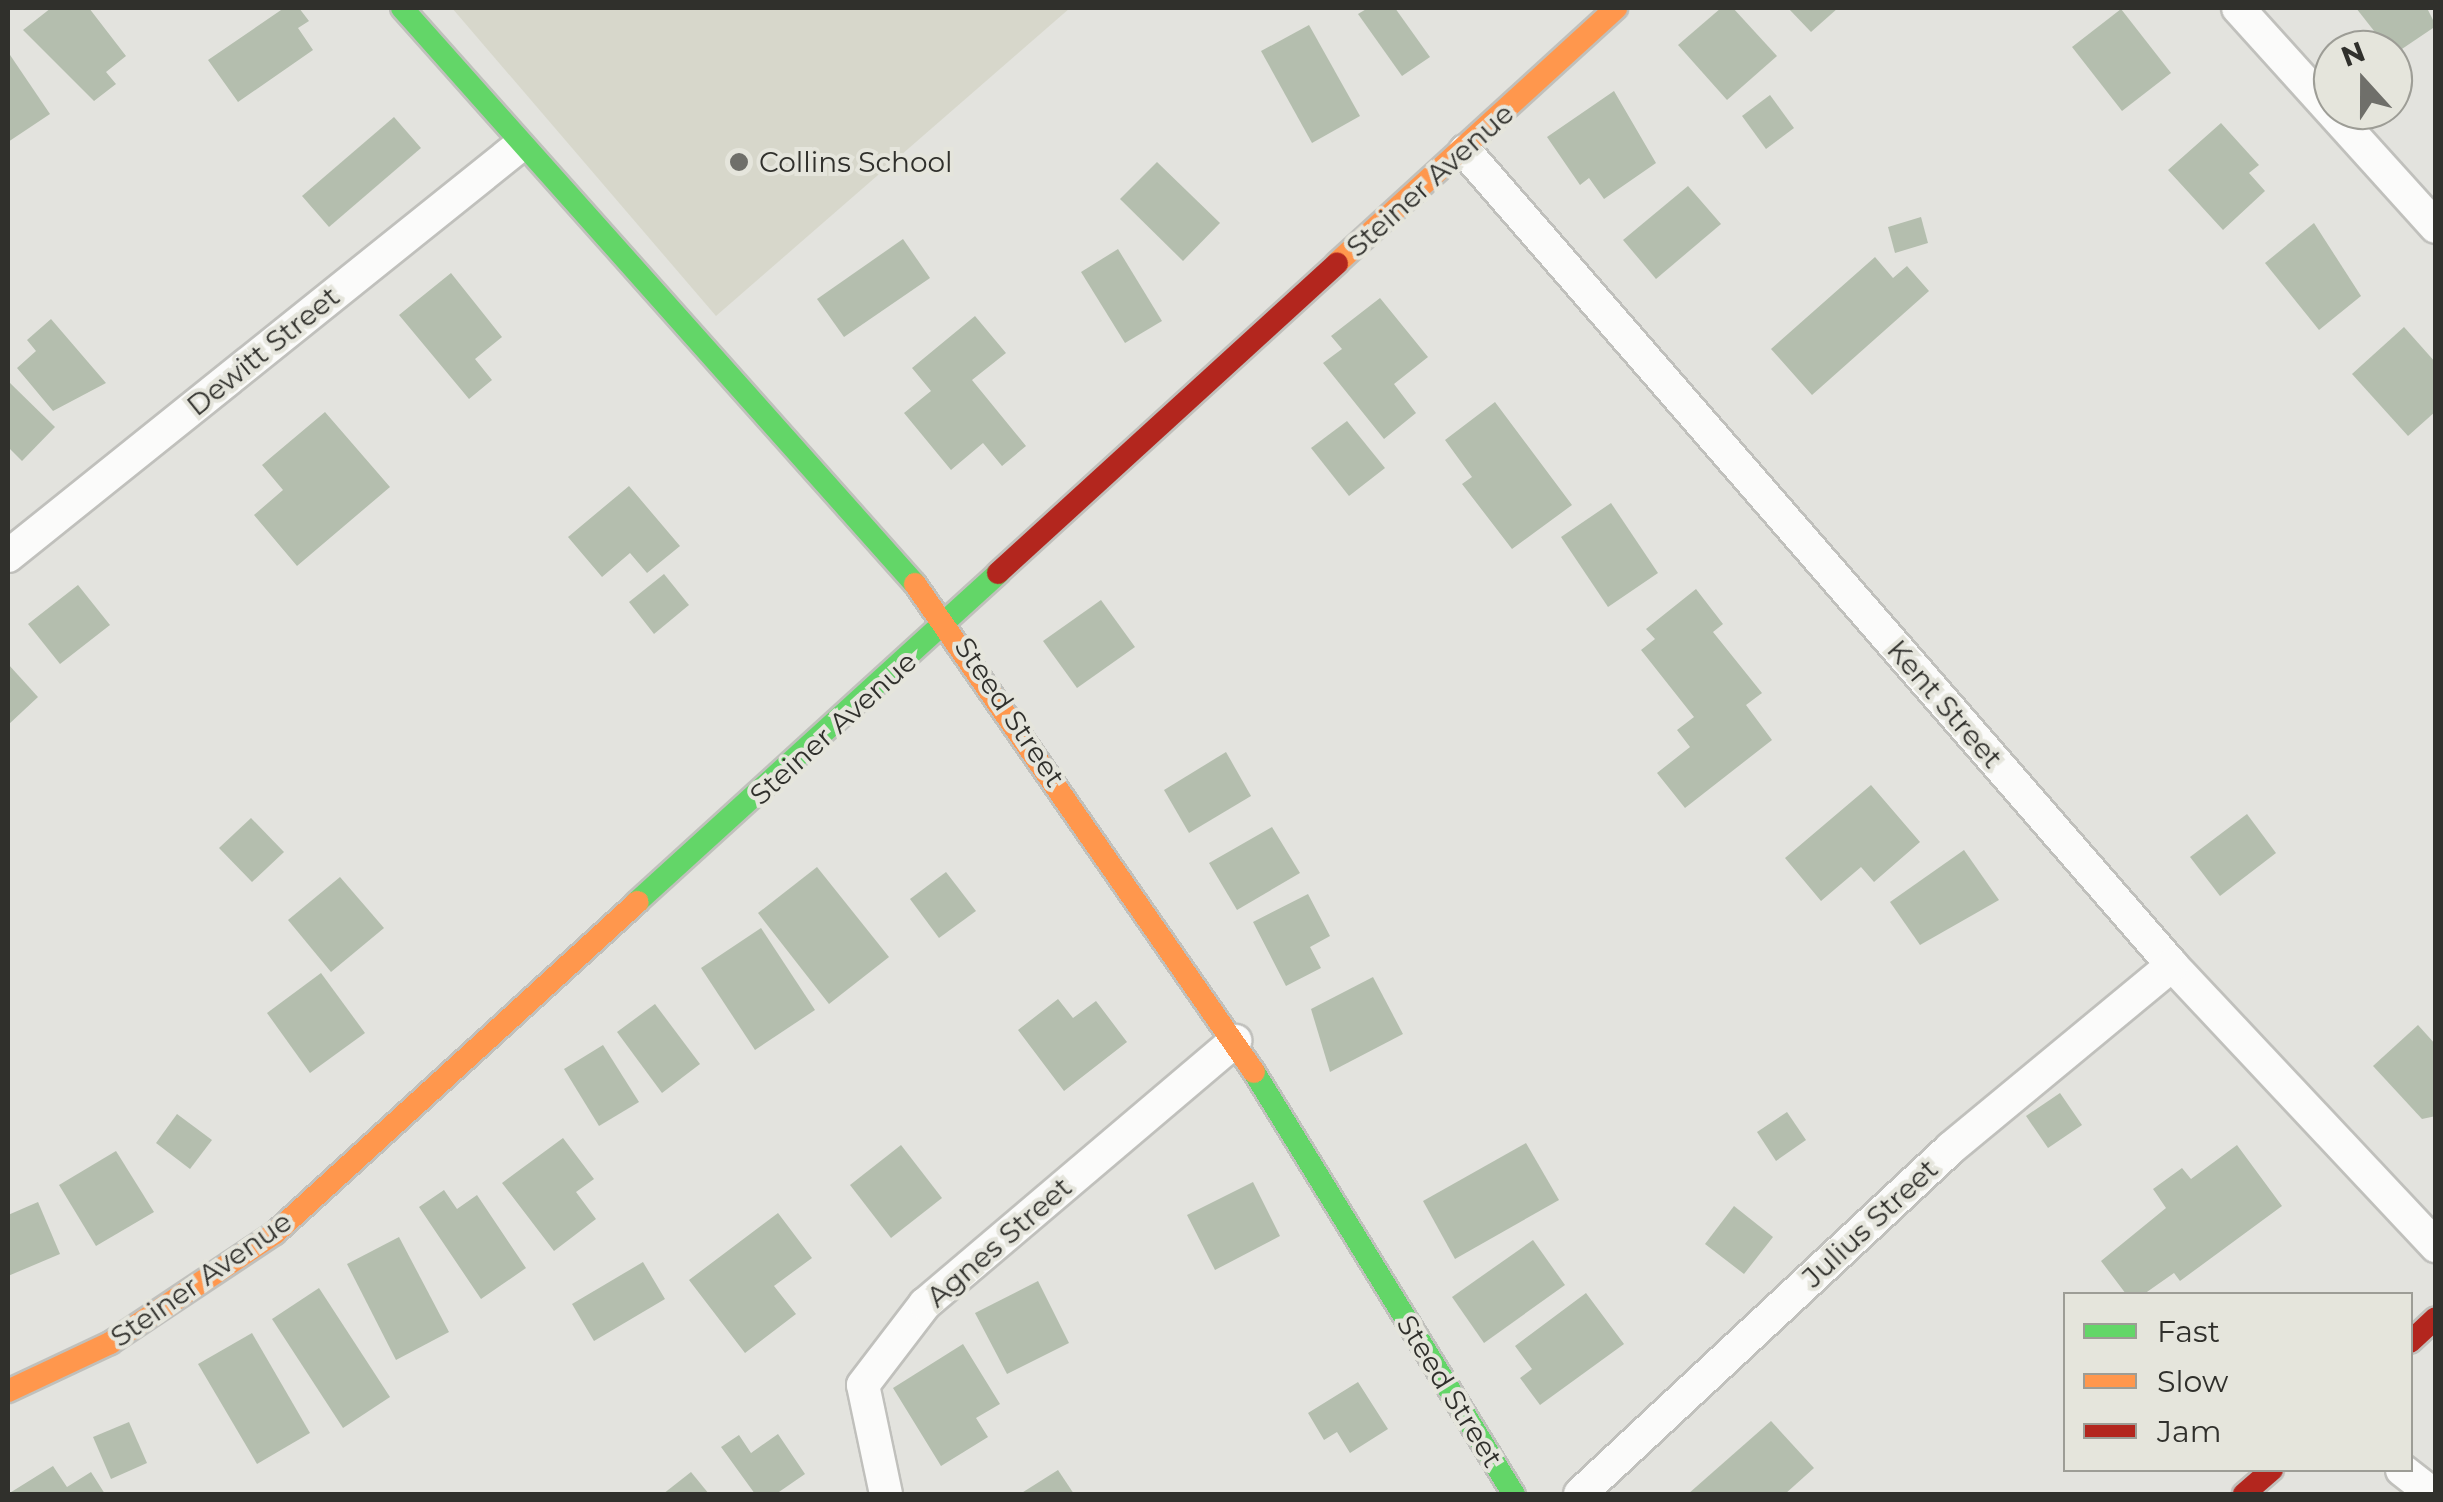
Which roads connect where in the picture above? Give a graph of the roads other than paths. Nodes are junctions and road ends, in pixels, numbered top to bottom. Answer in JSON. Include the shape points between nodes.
{"nodes":[{"id":1,"x":402,"y":8,"type":"edge"},
{"id":2,"x":1616,"y":8,"type":"edge"},
{"id":3,"x":2238,"y":8,"type":"edge"},
{"id":4,"x":518,"y":147,"type":"junction"},
{"id":5,"x":1465,"y":151,"type":"junction"},
{"id":6,"x":2436,"y":228,"type":"edge"},
{"id":7,"x":8,"y":556,"type":"edge"},
{"id":8,"x":950,"y":622,"type":"junction"},
{"id":9,"x":2172,"y":965,"type":"junction"},
{"id":10,"x":1234,"y":1041,"type":"junction"},
{"id":11,"x":2436,"y":1246,"type":"edge"},
{"id":12,"x":2436,"y":1318,"type":"edge"},
{"id":13,"x":2413,"y":1339,"type":"edge"},
{"id":14,"x":8,"y":1391,"type":"edge"},
{"id":15,"x":2270,"y":1472,"type":"edge"},
{"id":16,"x":2405,"y":1472,"type":"edge"},
{"id":17,"x":889,"y":1493,"type":"edge"},
{"id":18,"x":1514,"y":1494,"type":"edge"},
{"id":19,"x":1580,"y":1494,"type":"edge"},
{"id":20,"x":2244,"y":1494,"type":"edge"},
{"id":21,"x":2433,"y":1494,"type":"edge"}],
"edges":[{"from":1,"to":4,"type":"street","name":"Steed Street"},
{"from":2,"to":5,"type":"street","name":"Steiner Avenue"},
{"from":3,"to":6,"type":"street"},
{"from":4,"to":7,"type":"street","name":"Dewitt Street"},
{"from":4,"to":8,"type":"street","name":"Steed Street"},
{"from":5,"to":8,"type":"street","name":"Steiner Avenue"},
{"from":5,"to":9,"type":"street","name":"Kent Street"},
{"from":8,"to":10,"type":"street","name":"Steed Street"},
{"from":8,"to":14,"type":"street","name":"Steiner Avenue","via":[[275,1233],[110,1343]]},
{"from":9,"to":11,"type":"street","name":"Kent Street"},
{"from":9,"to":19,"type":"street","name":"Julius Street","via":[[1951,1148]]},
{"from":10,"to":17,"type":"street","name":"Agnes Street","via":[[925,1304],[863,1384]]},
{"from":10,"to":18,"type":"street","name":"Steed Street"},
{"from":12,"to":13,"type":"street"},
{"from":15,"to":20,"type":"street"},
{"from":16,"to":21,"type":"street"}]}
